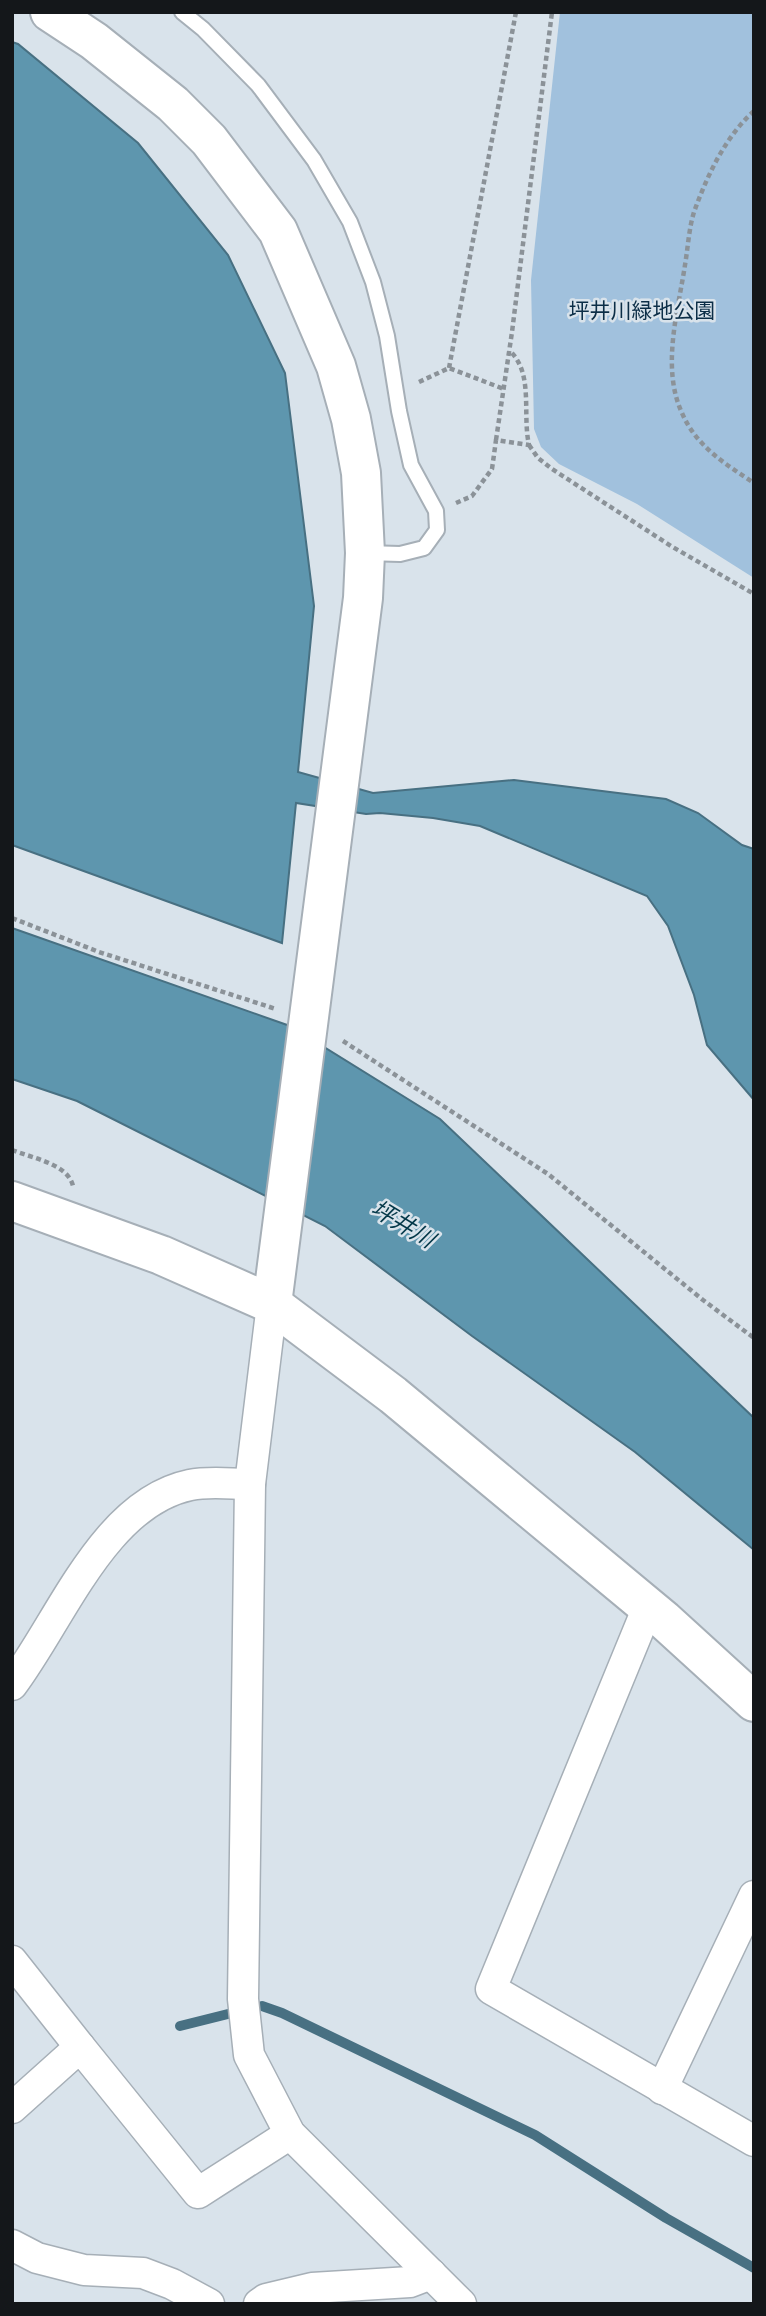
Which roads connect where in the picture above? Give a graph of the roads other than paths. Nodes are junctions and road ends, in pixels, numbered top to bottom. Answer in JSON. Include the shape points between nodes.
{"nodes":[{"id":1,"x":50,"y":12,"type":"edge"},
{"id":2,"x":182,"y":12,"type":"edge"},
{"id":3,"x":365,"y":553,"type":"junction"},
{"id":4,"x":12,"y":1201,"type":"edge"},
{"id":5,"x":272,"y":1304,"type":"junction"},
{"id":6,"x":250,"y":1484,"type":"junction"},
{"id":7,"x":648,"y":1606,"type":"junction"},
{"id":8,"x":12,"y":1685,"type":"edge"},
{"id":9,"x":754,"y":1702,"type":"edge"},
{"id":10,"x":754,"y":1896,"type":"edge"},
{"id":11,"x":12,"y":1961,"type":"edge"},
{"id":12,"x":80,"y":2048,"type":"junction"},
{"id":13,"x":662,"y":2089,"type":"junction"},
{"id":14,"x":12,"y":2108,"type":"edge"},
{"id":15,"x":290,"y":2134,"type":"junction"},
{"id":16,"x":754,"y":2141,"type":"edge"},
{"id":17,"x":12,"y":2245,"type":"edge"},
{"id":18,"x":431,"y":2274,"type":"junction"},
{"id":19,"x":209,"y":2304,"type":"edge"},
{"id":20,"x":259,"y":2304,"type":"edge"},
{"id":21,"x":461,"y":2304,"type":"edge"}],
"edges":[{"from":1,"to":3,"type":"street","via":[[173,104],[209,140],[278,231],[337,366],[360,473]]},
{"from":2,"to":3,"type":"lane","via":[[258,85],[314,160],[350,222],[373,282],[411,465],[436,511],[437,530],[424,548],[400,554]]},
{"from":3,"to":5,"type":"street"},
{"from":4,"to":5,"type":"street","via":[[161,1255]]},
{"from":5,"to":6,"type":"street"},
{"from":5,"to":7,"type":"street","via":[[393,1395]]},
{"from":6,"to":8,"type":"street","via":[[191,1485],[148,1501],[104,1543]]},
{"from":6,"to":15,"type":"street","via":[[243,1999],[249,2055]]},
{"from":7,"to":9,"type":"street"},
{"from":7,"to":13,"type":"street","via":[[491,1989]]},
{"from":10,"to":13,"type":"street"},
{"from":11,"to":12,"type":"street"},
{"from":12,"to":14,"type":"street"},
{"from":12,"to":15,"type":"street","via":[[198,2193]]},
{"from":13,"to":16,"type":"street"},
{"from":15,"to":18,"type":"street"},
{"from":17,"to":19,"type":"street","via":[[37,2258],[84,2270],[143,2273]]},
{"from":18,"to":20,"type":"street","via":[[410,2282],[312,2288]]},
{"from":18,"to":21,"type":"street"}]}
